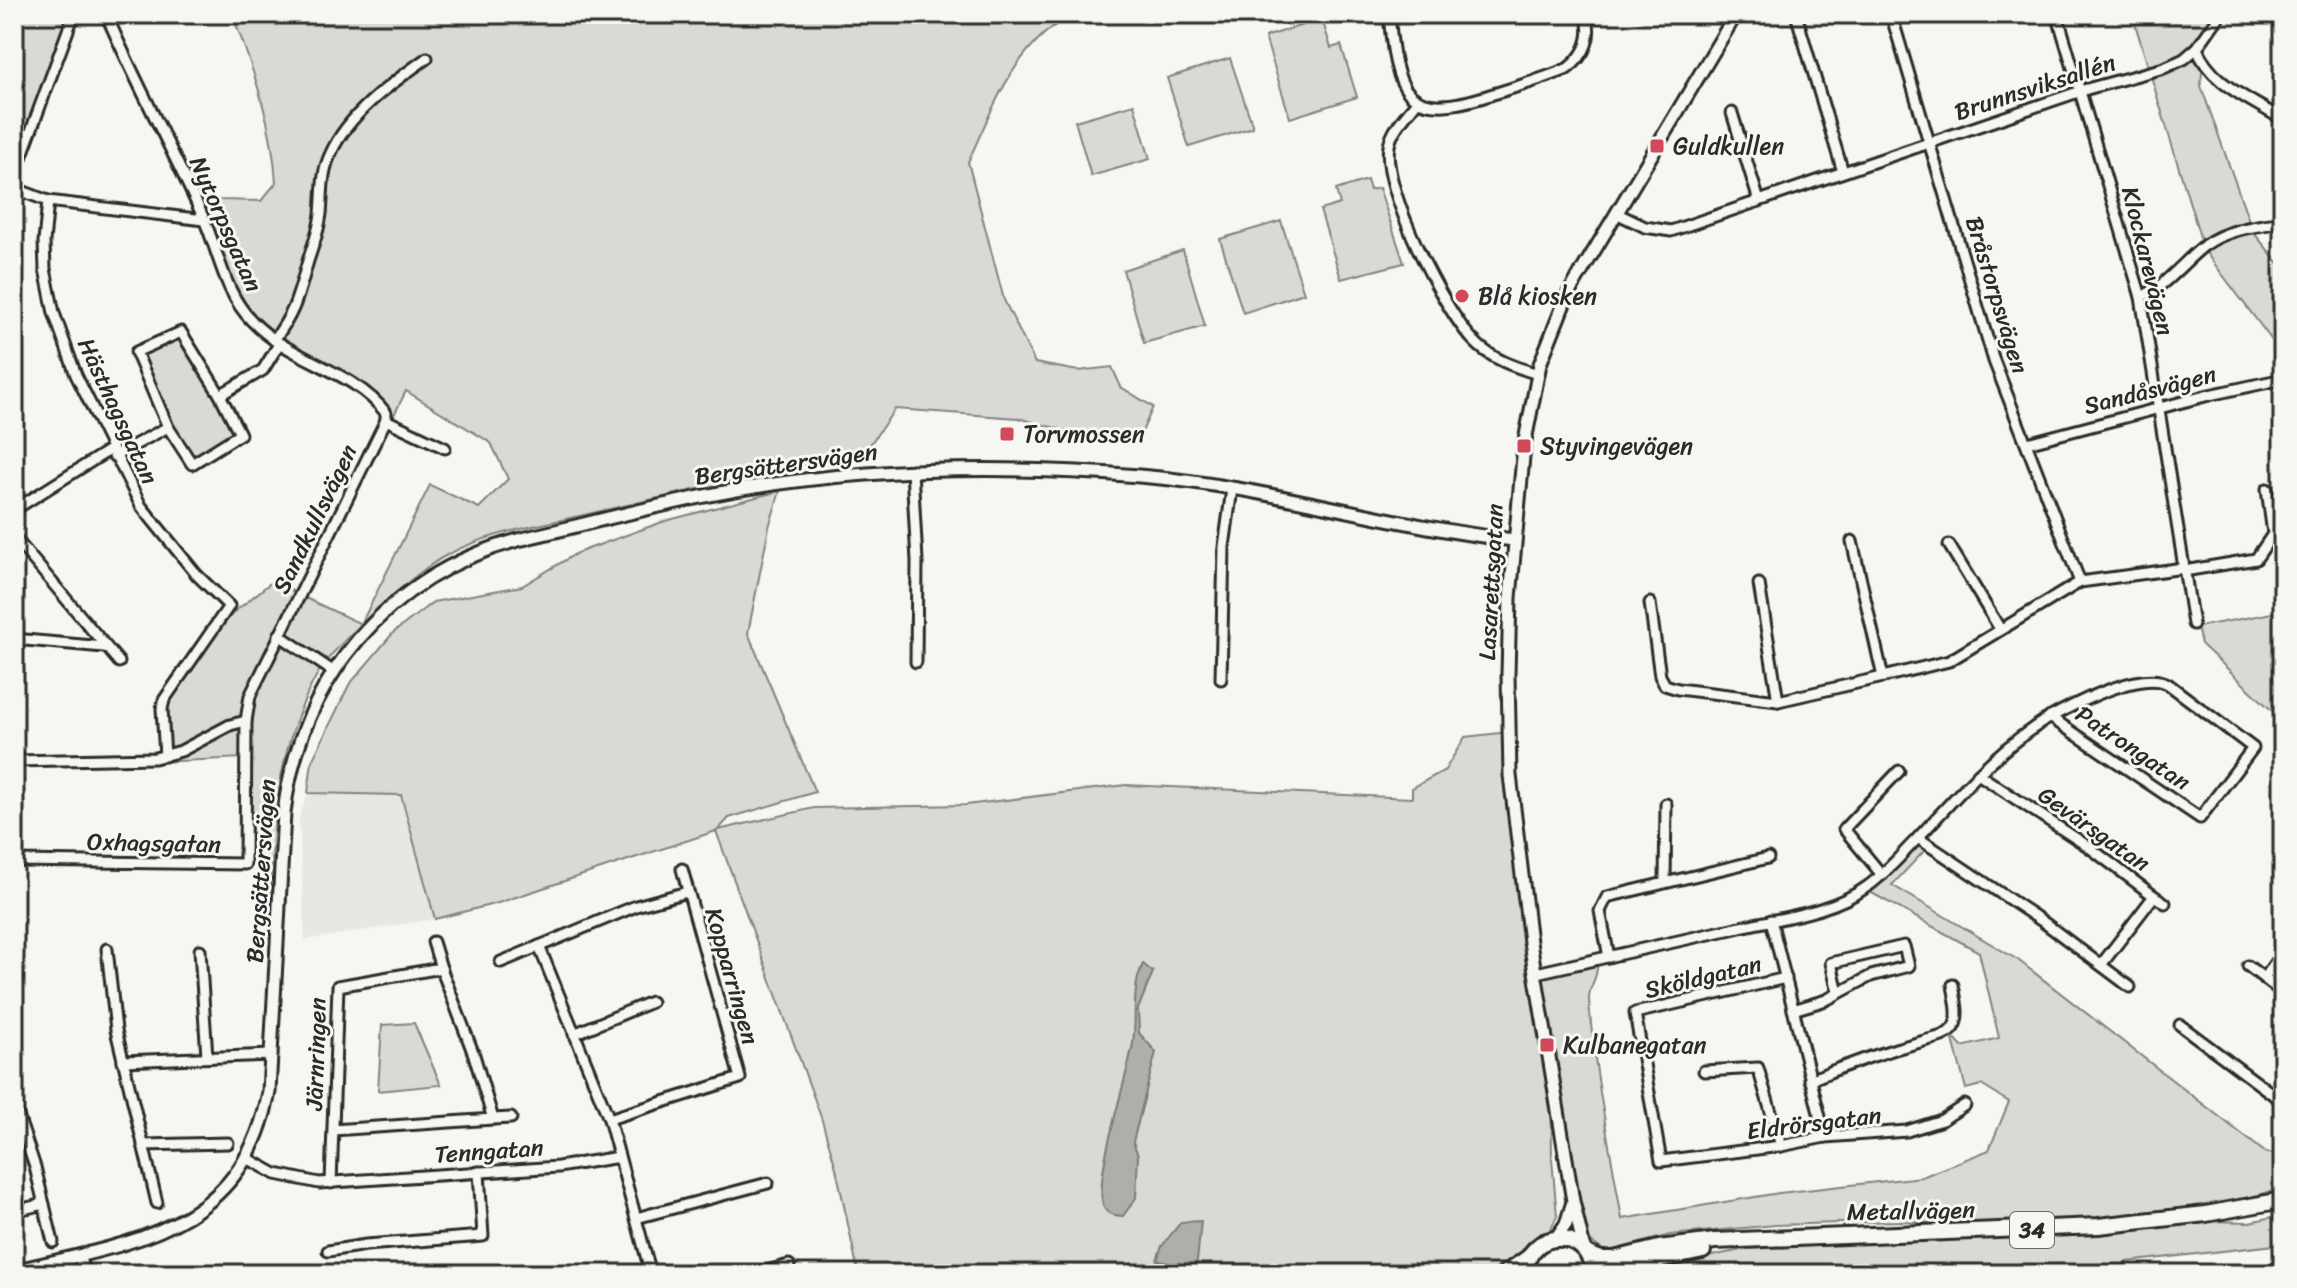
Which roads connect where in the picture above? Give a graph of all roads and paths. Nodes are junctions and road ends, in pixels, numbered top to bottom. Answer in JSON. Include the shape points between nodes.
{"nodes":[{"id":1,"x":74,"y":14,"type":"edge"},
{"id":2,"x":106,"y":14,"type":"edge"},
{"id":3,"x":1389,"y":14,"type":"edge"},
{"id":4,"x":1586,"y":14,"type":"edge"},
{"id":5,"x":1736,"y":14,"type":"edge"},
{"id":6,"x":1796,"y":14,"type":"edge"},
{"id":7,"x":1891,"y":14,"type":"edge"},
{"id":8,"x":2057,"y":14,"type":"edge"},
{"id":9,"x":2221,"y":14,"type":"edge"},
{"id":10,"x":2197,"y":48,"type":"junction"},
{"id":11,"x":427,"y":58,"type":"dead end"},
{"id":12,"x":2080,"y":92,"type":"junction"},
{"id":13,"x":1418,"y":100,"type":"junction"},
{"id":14,"x":1732,"y":113,"type":"dead end"},
{"id":15,"x":2283,"y":120,"type":"edge"},
{"id":16,"x":1930,"y":142,"type":"junction"},
{"id":17,"x":1843,"y":172,"type":"junction"},
{"id":18,"x":14,"y":177,"type":"edge"},
{"id":19,"x":14,"y":188,"type":"edge"},
{"id":20,"x":48,"y":201,"type":"junction"},
{"id":21,"x":1759,"y":201,"type":"junction"},
{"id":22,"x":1618,"y":214,"type":"junction"},
{"id":23,"x":204,"y":220,"type":"junction"},
{"id":24,"x":2283,"y":222,"type":"edge"},
{"id":25,"x":2141,"y":297,"type":"junction"},
{"id":26,"x":277,"y":342,"type":"junction"},
{"id":27,"x":1538,"y":374,"type":"junction"},
{"id":28,"x":2283,"y":379,"type":"edge"},
{"id":29,"x":220,"y":395,"type":"junction"},
{"id":30,"x":2158,"y":408,"type":"junction"},
{"id":31,"x":386,"y":420,"type":"junction"},
{"id":32,"x":168,"y":427,"type":"junction"},
{"id":33,"x":2027,"y":443,"type":"junction"},
{"id":34,"x":445,"y":448,"type":"dead end"},
{"id":35,"x":112,"y":452,"type":"junction"},
{"id":36,"x":912,"y":470,"type":"junction"},
{"id":37,"x":1232,"y":489,"type":"junction"},
{"id":38,"x":2267,"y":489,"type":"dead end"},
{"id":39,"x":14,"y":510,"type":"edge"},
{"id":40,"x":14,"y":537,"type":"edge"},
{"id":41,"x":1514,"y":540,"type":"junction"},
{"id":42,"x":1852,"y":541,"type":"dead end"},
{"id":43,"x":1949,"y":545,"type":"dead end"},
{"id":44,"x":2184,"y":569,"type":"junction"},
{"id":45,"x":2080,"y":582,"type":"junction"},
{"id":46,"x":1759,"y":584,"type":"dead end"},
{"id":47,"x":1650,"y":603,"type":"dead end"},
{"id":48,"x":2193,"y":624,"type":"dead end"},
{"id":49,"x":2000,"y":629,"type":"junction"},
{"id":50,"x":279,"y":635,"type":"junction"},
{"id":51,"x":14,"y":639,"type":"edge"},
{"id":52,"x":104,"y":647,"type":"junction"},
{"id":53,"x":119,"y":662,"type":"dead end"},
{"id":54,"x":916,"y":662,"type":"dead end"},
{"id":55,"x":334,"y":672,"type":"junction"},
{"id":56,"x":1883,"y":677,"type":"junction"},
{"id":57,"x":1221,"y":679,"type":"dead end"},
{"id":58,"x":1778,"y":701,"type":"junction"},
{"id":59,"x":2050,"y":717,"type":"junction"},
{"id":60,"x":246,"y":721,"type":"junction"},
{"id":61,"x":165,"y":756,"type":"junction"},
{"id":62,"x":14,"y":761,"type":"edge"},
{"id":63,"x":1899,"y":771,"type":"dead end"},
{"id":64,"x":1978,"y":774,"type":"junction"},
{"id":65,"x":1666,"y":804,"type":"dead end"},
{"id":66,"x":1918,"y":838,"type":"junction"},
{"id":67,"x":1768,"y":858,"type":"dead end"},
{"id":68,"x":14,"y":861,"type":"edge"},
{"id":69,"x":682,"y":869,"type":"dead end"},
{"id":70,"x":1882,"y":875,"type":"junction"},
{"id":71,"x":1665,"y":882,"type":"junction"},
{"id":72,"x":687,"y":892,"type":"junction"},
{"id":73,"x":2154,"y":896,"type":"junction"},
{"id":74,"x":2165,"y":903,"type":"dead end"},
{"id":75,"x":1771,"y":920,"type":"junction"},
{"id":76,"x":433,"y":942,"type":"dead end"},
{"id":77,"x":539,"y":946,"type":"junction"},
{"id":78,"x":107,"y":949,"type":"dead end"},
{"id":79,"x":200,"y":950,"type":"dead end"},
{"id":80,"x":2283,"y":952,"type":"edge"},
{"id":81,"x":1609,"y":957,"type":"junction"},
{"id":82,"x":501,"y":962,"type":"dead end"},
{"id":83,"x":2101,"y":965,"type":"junction"},
{"id":84,"x":2248,"y":966,"type":"dead end"},
{"id":85,"x":441,"y":968,"type":"junction"},
{"id":86,"x":1536,"y":973,"type":"junction"},
{"id":87,"x":1786,"y":978,"type":"junction"},
{"id":88,"x":2264,"y":978,"type":"junction"},
{"id":89,"x":1953,"y":985,"type":"dead end"},
{"id":90,"x":2130,"y":987,"type":"dead end"},
{"id":91,"x":1838,"y":992,"type":"junction"},
{"id":92,"x":2283,"y":993,"type":"edge"},
{"id":93,"x":651,"y":1002,"type":"dead end"},
{"id":94,"x":1793,"y":1010,"type":"junction"},
{"id":95,"x":2180,"y":1025,"type":"dead end"},
{"id":96,"x":574,"y":1034,"type":"junction"},
{"id":97,"x":272,"y":1055,"type":"junction"},
{"id":98,"x":207,"y":1057,"type":"junction"},
{"id":99,"x":123,"y":1061,"type":"junction"},
{"id":100,"x":1704,"y":1071,"type":"dead end"},
{"id":101,"x":1810,"y":1080,"type":"junction"},
{"id":102,"x":2283,"y":1102,"type":"edge"},
{"id":103,"x":14,"y":1104,"type":"edge"},
{"id":104,"x":1965,"y":1105,"type":"dead end"},
{"id":105,"x":511,"y":1118,"type":"dead end"},
{"id":106,"x":493,"y":1119,"type":"junction"},
{"id":107,"x":609,"y":1119,"type":"junction"},
{"id":108,"x":333,"y":1130,"type":"junction"},
{"id":109,"x":1825,"y":1137,"type":"junction"},
{"id":110,"x":228,"y":1143,"type":"dead end"},
{"id":111,"x":143,"y":1145,"type":"junction"},
{"id":112,"x":1781,"y":1146,"type":"junction"},
{"id":113,"x":245,"y":1157,"type":"junction"},
{"id":114,"x":619,"y":1157,"type":"junction"},
{"id":115,"x":1661,"y":1161,"type":"joint"},
{"id":116,"x":479,"y":1172,"type":"junction"},
{"id":117,"x":331,"y":1183,"type":"junction"},
{"id":118,"x":768,"y":1183,"type":"dead end"},
{"id":119,"x":2283,"y":1200,"type":"edge"},
{"id":120,"x":1573,"y":1201,"type":"junction"},
{"id":121,"x":157,"y":1203,"type":"dead end"},
{"id":122,"x":44,"y":1204,"type":"junction"},
{"id":123,"x":14,"y":1211,"type":"edge"},
{"id":124,"x":636,"y":1218,"type":"junction"},
{"id":125,"x":1778,"y":1237,"type":"junction"},
{"id":126,"x":1556,"y":1238,"type":"junction"},
{"id":127,"x":53,"y":1242,"type":"dead end"},
{"id":128,"x":328,"y":1251,"type":"dead end"},
{"id":129,"x":1586,"y":1251,"type":"junction"},
{"id":130,"x":79,"y":1255,"type":"junction"},
{"id":131,"x":1529,"y":1257,"type":"junction"},
{"id":132,"x":789,"y":1265,"type":"dead end"},
{"id":133,"x":14,"y":1271,"type":"edge"},
{"id":134,"x":85,"y":1274,"type":"edge"},
{"id":135,"x":651,"y":1274,"type":"edge"},
{"id":136,"x":755,"y":1274,"type":"edge"},
{"id":137,"x":1504,"y":1274,"type":"edge"},
{"id":138,"x":1525,"y":1274,"type":"edge"},
{"id":139,"x":1593,"y":1274,"type":"edge"},
{"id":140,"x":1612,"y":1274,"type":"edge"}],
"edges":[{"from":1,"to":18,"type":"street"},
{"from":2,"to":23,"type":"street","name":"Nytorpsgatan"},
{"from":3,"to":13,"type":"street","via":[[1395,69]]},
{"from":4,"to":13,"type":"street","via":[[1588,41],[1577,61],[1558,73],[1461,104],[1440,107]]},
{"from":5,"to":22,"type":"street","name":"Lasarettsgatan"},
{"from":6,"to":17,"type":"street"},
{"from":7,"to":16,"type":"street","name":"Bråstorpsvägen"},
{"from":8,"to":12,"type":"street","name":"Klockarevägen"},
{"from":9,"to":10,"type":"street","name":"Brunnsviksallén"},
{"from":10,"to":12,"type":"street","name":"Brunnsviksallén","via":[[2164,68]]},
{"from":10,"to":15,"type":"street","via":[[2212,75]]},
{"from":11,"to":26,"type":"street","via":[[360,114],[331,152],[318,233],[294,313]]},
{"from":12,"to":16,"type":"street","name":"Brunnsviksallén"},
{"from":12,"to":25,"type":"street","name":"Klockarevägen"},
{"from":13,"to":27,"type":"street","via":[[1394,132],[1388,159],[1419,251],[1473,341],[1495,357]]},
{"from":14,"to":21,"type":"street"},
{"from":16,"to":17,"type":"street","name":"Brunnsviksallén"},
{"from":16,"to":33,"type":"street","name":"Bråstorpsvägen","via":[[1994,361]]},
{"from":17,"to":21,"type":"street","name":"Brunnsviksallén"},
{"from":19,"to":20,"type":"street"},
{"from":20,"to":23,"type":"street"},
{"from":20,"to":35,"type":"street","name":"Hästhagsgatan","via":[[45,269],[54,313]]},
{"from":21,"to":22,"type":"street","name":"Brunnsviksallén","via":[[1671,231],[1645,227]]},
{"from":22,"to":27,"type":"street","name":"Lasarettsgatan","via":[[1567,296]]},
{"from":23,"to":26,"type":"street","name":"Nytorpsgatan","via":[[235,300]]},
{"from":24,"to":25,"type":"street","via":[[2216,238]]},
{"from":25,"to":30,"type":"street","name":"Klockarevägen"},
{"from":26,"to":29,"type":"street","via":[[263,370]]},
{"from":26,"to":31,"type":"street","name":"Nytorpsgatan","via":[[332,370],[383,409]]},
{"from":27,"to":41,"type":"street","name":"Lasarettsgatan"},
{"from":28,"to":30,"type":"street","name":"Sandåsvägen"},
{"from":29,"to":32,"type":"street","via":[[240,434],[192,464]]},
{"from":29,"to":32,"type":"street","via":[[181,332],[136,352]]},
{"from":30,"to":33,"type":"street","name":"Sandåsvägen"},
{"from":30,"to":44,"type":"street","name":"Klockarevägen"},
{"from":31,"to":34,"type":"street","name":"Nytorpsgatan"},
{"from":31,"to":50,"type":"street","name":"Sandkullsvägen"},
{"from":32,"to":35,"type":"street"},
{"from":33,"to":45,"type":"street","name":"Bråstorpsvägen"},
{"from":35,"to":39,"type":"street"},
{"from":35,"to":61,"type":"street","name":"Hästhagsgatan","via":[[157,528],[229,606],[164,700]]},
{"from":36,"to":37,"type":"street","name":"Bergsättersvägen","via":[[1140,476]]},
{"from":36,"to":54,"type":"street","name":"Bergsättersvägen"},
{"from":36,"to":55,"type":"street","name":"Bergsättersvägen","via":[[736,490],[500,545],[449,566],[400,599]]},
{"from":37,"to":41,"type":"street","name":"Bergsättersvägen"},
{"from":37,"to":57,"type":"street","via":[[1223,558]]},
{"from":38,"to":44,"type":"street","via":[[2273,534],[2256,559]]},
{"from":40,"to":52,"type":"street"},
{"from":41,"to":86,"type":"street","name":"Lasarettsgatan","via":[[1510,775]]},
{"from":42,"to":56,"type":"street"},
{"from":43,"to":49,"type":"street"},
{"from":44,"to":45,"type":"street"},
{"from":44,"to":48,"type":"street","name":"Klockarevägen"},
{"from":45,"to":49,"type":"street"},
{"from":46,"to":58,"type":"street"},
{"from":47,"to":58,"type":"street","via":[[1665,685]]},
{"from":49,"to":56,"type":"street","via":[[1949,661]]},
{"from":50,"to":55,"type":"street"},
{"from":50,"to":60,"type":"street","name":"Sandkullsvägen","via":[[253,687]]},
{"from":51,"to":52,"type":"street"},
{"from":52,"to":53,"type":"street"},
{"from":55,"to":97,"type":"street","name":"Bergsättersvägen","via":[[306,721],[289,777]]},
{"from":56,"to":58,"type":"street"},
{"from":59,"to":59,"type":"street","name":"Patrongatan","via":[[2200,818],[2253,748],[2157,679],[2102,693]]},
{"from":59,"to":64,"type":"street"},
{"from":60,"to":61,"type":"street"},
{"from":60,"to":68,"type":"street","name":"Oxhagsgatan","via":[[245,864]]},
{"from":61,"to":62,"type":"street"},
{"from":63,"to":70,"type":"street","via":[[1844,829]]},
{"from":64,"to":66,"type":"street"},
{"from":64,"to":73,"type":"street","name":"Gevärsgatan"},
{"from":65,"to":71,"type":"street"},
{"from":66,"to":70,"type":"street"},
{"from":66,"to":83,"type":"street"},
{"from":67,"to":71,"type":"street"},
{"from":69,"to":72,"type":"street","name":"Kopparringen"},
{"from":70,"to":75,"type":"street","via":[[1846,899]]},
{"from":71,"to":81,"type":"street","via":[[1604,900],[1600,911]]},
{"from":72,"to":77,"type":"street","name":"Kopparringen","via":[[636,906]]},
{"from":72,"to":107,"type":"street","name":"Kopparringen","via":[[740,1078]]},
{"from":73,"to":74,"type":"street"},
{"from":73,"to":83,"type":"street","name":"Gevärsgatan"},
{"from":75,"to":81,"type":"street"},
{"from":75,"to":87,"type":"street"},
{"from":76,"to":85,"type":"street"},
{"from":77,"to":82,"type":"street","name":"Kopparringen"},
{"from":77,"to":96,"type":"street"},
{"from":78,"to":99,"type":"street"},
{"from":79,"to":98,"type":"street"},
{"from":80,"to":88,"type":"street"},
{"from":81,"to":86,"type":"street"},
{"from":83,"to":90,"type":"street"},
{"from":84,"to":88,"type":"street"},
{"from":85,"to":106,"type":"street"},
{"from":85,"to":108,"type":"street","name":"Järnringen","via":[[338,986]]},
{"from":86,"to":120,"type":"street","name":"Lasarettsgatan"},
{"from":87,"to":94,"type":"street"},
{"from":87,"to":115,"type":"street","name":"Sköldgatan","via":[[1635,1013]]},
{"from":88,"to":92,"type":"street"},
{"from":89,"to":101,"type":"street","via":[[1957,1015],[1949,1032]]},
{"from":91,"to":91,"type":"street","via":[[1909,966],[1904,946],[1831,963]]},
{"from":91,"to":94,"type":"street"},
{"from":93,"to":96,"type":"street"},
{"from":94,"to":101,"type":"street"},
{"from":95,"to":102,"type":"street"},
{"from":96,"to":107,"type":"street"},
{"from":97,"to":98,"type":"street"},
{"from":97,"to":113,"type":"street","name":"Bergsättersvägen","via":[[266,1108]]},
{"from":98,"to":99,"type":"street"},
{"from":99,"to":111,"type":"street"},
{"from":100,"to":112,"type":"street","via":[[1758,1068]]},
{"from":101,"to":109,"type":"street"},
{"from":103,"to":122,"type":"street"},
{"from":104,"to":109,"type":"street","name":"Eldrörsgatan","via":[[1926,1126]]},
{"from":105,"to":106,"type":"street","name":"Järnringen"},
{"from":106,"to":108,"type":"street","name":"Järnringen"},
{"from":107,"to":114,"type":"street"},
{"from":108,"to":117,"type":"street","name":"Järnringen"},
{"from":109,"to":112,"type":"street","name":"Eldrörsgatan"},
{"from":110,"to":111,"type":"street"},
{"from":111,"to":121,"type":"street"},
{"from":112,"to":115,"type":"street","name":"Eldrörsgatan"},
{"from":113,"to":117,"type":"street","name":"Tenngatan","via":[[290,1179]]},
{"from":113,"to":130,"type":"street","name":"Bergsättersvägen","via":[[222,1189],[177,1224],[144,1239]]},
{"from":114,"to":116,"type":"street","name":"Tenngatan"},
{"from":114,"to":124,"type":"street"},
{"from":116,"to":117,"type":"street","name":"Tenngatan"},
{"from":116,"to":128,"type":"street","via":[[483,1236]]},
{"from":118,"to":124,"type":"street"},
{"from":119,"to":125,"type":"main road","name":"Metallvägen","number":"34","via":[[2098,1226]]},
{"from":120,"to":126,"type":"street"},
{"from":120,"to":129,"type":"street","name":"Lasarettsgatan"},
{"from":122,"to":123,"type":"street"},
{"from":122,"to":127,"type":"street"},
{"from":124,"to":135,"type":"street"},
{"from":125,"to":129,"type":"main road","name":"Metallvägen","number":"34","via":[[1683,1245],[1614,1259]]},
{"from":125,"to":140,"type":"main road","name":"Metallvägen","number":"34"},
{"from":126,"to":129,"type":"main road","number":"34"},
{"from":126,"to":131,"type":"main road","via":[[1540,1244]]},
{"from":129,"to":139,"type":"main road"},
{"from":130,"to":133,"type":"street","name":"Bergsättersvägen"},
{"from":130,"to":134,"type":"street"},
{"from":131,"to":137,"type":"main road"},
{"from":131,"to":138,"type":"main road"},
{"from":132,"to":136,"type":"street"}]}
